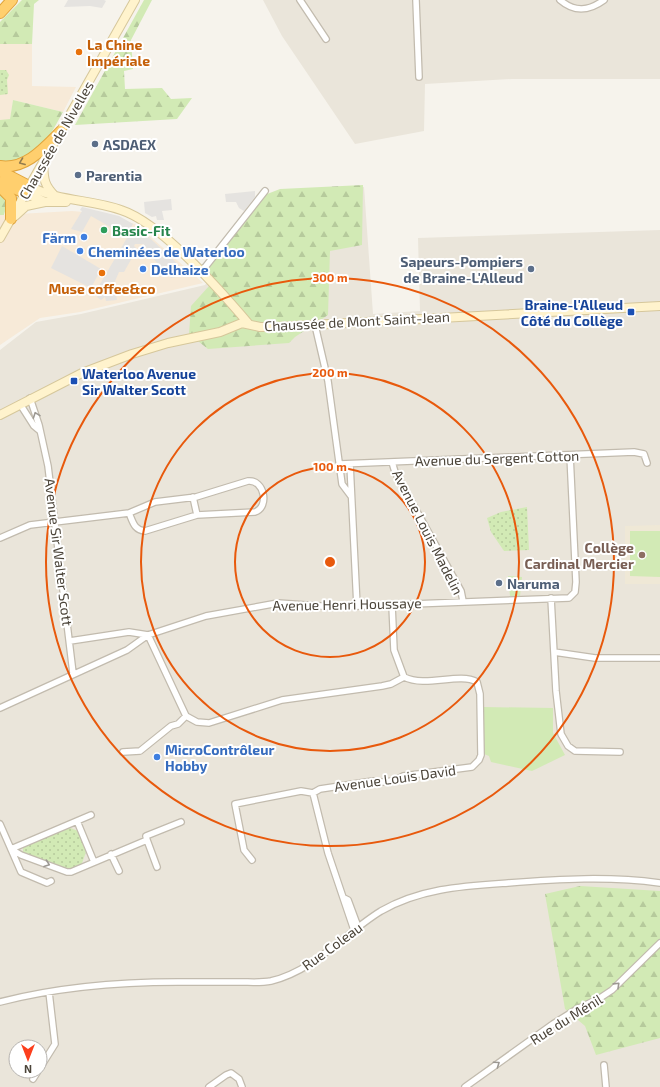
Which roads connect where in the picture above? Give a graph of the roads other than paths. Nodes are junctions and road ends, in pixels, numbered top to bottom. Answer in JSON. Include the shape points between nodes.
{"nodes":[{"id":1,"x":2,"y":0,"type":"edge"},
{"id":2,"x":12,"y":0,"type":"edge"},
{"id":3,"x":135,"y":0,"type":"edge"},
{"id":4,"x":300,"y":0,"type":"edge"},
{"id":5,"x":416,"y":0,"type":"edge"},
{"id":6,"x":560,"y":0,"type":"edge"},
{"id":7,"x":604,"y":0,"type":"edge"},
{"id":8,"x":0,"y":2,"type":"edge"},
{"id":9,"x":0,"y":13,"type":"edge"},
{"id":10,"x":326,"y":39,"type":"dead end"},
{"id":11,"x":419,"y":77,"type":"dead end"},
{"id":12,"x":61,"y":131,"type":"junction"},
{"id":13,"x":43,"y":162,"type":"junction"},
{"id":14,"x":0,"y":166,"type":"edge"},
{"id":15,"x":0,"y":171,"type":"edge"},
{"id":16,"x":0,"y":182,"type":"edge"},
{"id":17,"x":0,"y":187,"type":"edge"},
{"id":18,"x":27,"y":190,"type":"junction"},
{"id":19,"x":265,"y":190,"type":"dead end"},
{"id":20,"x":57,"y":198,"type":"junction"},
{"id":21,"x":77,"y":201,"type":"junction"},
{"id":22,"x":45,"y":202,"type":"junction"},
{"id":23,"x":11,"y":219,"type":"junction"},
{"id":24,"x":0,"y":238,"type":"edge"},
{"id":25,"x":200,"y":271,"type":"junction"},
{"id":26,"x":660,"y":306,"type":"edge"},
{"id":27,"x":248,"y":323,"type":"junction"},
{"id":28,"x":314,"y":325,"type":"junction"},
{"id":29,"x":30,"y":398,"type":"junction"},
{"id":30,"x":20,"y":404,"type":"junction"},
{"id":31,"x":0,"y":415,"type":"edge"},
{"id":32,"x":40,"y":431,"type":"junction"},
{"id":33,"x":570,"y":455,"type":"junction"},
{"id":34,"x":392,"y":462,"type":"junction"},
{"id":35,"x":647,"y":462,"type":"dead end"},
{"id":36,"x":340,"y":464,"type":"junction"},
{"id":37,"x":350,"y":464,"type":"junction"},
{"id":38,"x":351,"y":496,"type":"junction"},
{"id":39,"x":194,"y":497,"type":"junction"},
{"id":40,"x":129,"y":513,"type":"junction"},
{"id":41,"x":197,"y":515,"type":"junction"},
{"id":42,"x":54,"y":522,"type":"junction"},
{"id":43,"x":0,"y":538,"type":"edge"},
{"id":44,"x":551,"y":598,"type":"junction"},
{"id":45,"x":463,"y":601,"type":"junction"},
{"id":46,"x":392,"y":605,"type":"junction"},
{"id":47,"x":358,"y":606,"type":"junction"},
{"id":48,"x":148,"y":635,"type":"junction"},
{"id":49,"x":70,"y":641,"type":"junction"},
{"id":50,"x":554,"y":652,"type":"junction"},
{"id":51,"x":660,"y":658,"type":"edge"},
{"id":52,"x":73,"y":673,"type":"junction"},
{"id":53,"x":404,"y":677,"type":"junction"},
{"id":54,"x":0,"y":708,"type":"edge"},
{"id":55,"x":186,"y":716,"type":"junction"},
{"id":56,"x":123,"y":752,"type":"dead end"},
{"id":57,"x":620,"y":752,"type":"dead end"},
{"id":58,"x":313,"y":794,"type":"junction"},
{"id":59,"x":91,"y":815,"type":"dead end"},
{"id":60,"x":77,"y":821,"type":"junction"},
{"id":61,"x":181,"y":822,"type":"dead end"},
{"id":62,"x":0,"y":824,"type":"edge"},
{"id":63,"x":148,"y":840,"type":"junction"},
{"id":64,"x":11,"y":849,"type":"junction"},
{"id":65,"x":111,"y":854,"type":"junction"},
{"id":66,"x":252,"y":860,"type":"dead end"},
{"id":67,"x":94,"y":862,"type":"junction"},
{"id":68,"x":157,"y":867,"type":"dead end"},
{"id":69,"x":119,"y":871,"type":"dead end"},
{"id":70,"x":51,"y":881,"type":"dead end"},
{"id":71,"x":660,"y":883,"type":"edge"},
{"id":72,"x":356,"y":929,"type":"junction"},
{"id":73,"x":660,"y":943,"type":"edge"},
{"id":74,"x":49,"y":992,"type":"junction"},
{"id":75,"x":0,"y":1002,"type":"edge"},
{"id":76,"x":48,"y":1055,"type":"edge"},
{"id":77,"x":604,"y":1065,"type":"dead end"},
{"id":78,"x":209,"y":1087,"type":"edge"},
{"id":79,"x":242,"y":1087,"type":"edge"},
{"id":80,"x":465,"y":1087,"type":"edge"},
{"id":81,"x":606,"y":1087,"type":"edge"}],
"edges":[{"from":1,"to":8,"type":"highway"},
{"from":2,"to":9,"type":"highway"},
{"from":3,"to":12,"type":"main road","name":"Chaussée de Nivelles"},
{"from":4,"to":10,"type":"street"},
{"from":5,"to":11,"type":"street"},
{"from":6,"to":7,"type":"street","via":[[568,7],[586,9],[595,7]]},
{"from":12,"to":13,"type":"main road","name":"Chaussée de Nivelles"},
{"from":12,"to":14,"type":"highway","one_way":true,"via":[[25,163]]},
{"from":13,"to":18,"type":"main road","name":"Chaussée de Nivelles"},
{"from":13,"to":20,"type":"main road","via":[[45,183]]},
{"from":15,"to":18,"type":"highway"},
{"from":16,"to":18,"type":"highway"},
{"from":17,"to":23,"type":"highway","via":[[11,198]]},
{"from":18,"to":20,"type":"main road"},
{"from":18,"to":22,"type":"main road"},
{"from":18,"to":23,"type":"main road","name":"Chaussée de Nivelles"},
{"from":19,"to":25,"type":"street"},
{"from":20,"to":21,"type":"main road"},
{"from":21,"to":22,"type":"main road"},
{"from":21,"to":25,"type":"main road","via":[[122,210],[145,221]]},
{"from":22,"to":23,"type":"main road","via":[[26,206]]},
{"from":23,"to":24,"type":"main road","name":"Chaussée de Nivelles"},
{"from":25,"to":27,"type":"main road"},
{"from":26,"to":28,"type":"main road","name":"Chaussée de Mont Saint-Jean"},
{"from":27,"to":28,"type":"main road","name":"Chaussée de Mont Saint-Jean","via":[[260,327]]},
{"from":27,"to":29,"type":"main road","name":"Chaussée de Mont Saint-Jean","via":[[132,354],[82,373]]},
{"from":28,"to":36,"type":"street","via":[[328,381]]},
{"from":29,"to":30,"type":"main road","name":"Chaussée de Mont Saint-Jean"},
{"from":32,"to":29,"type":"street","name":"Avenue Sir Walter Scott","one_way":true},
{"from":30,"to":31,"type":"main road","name":"Chaussée de Mont Saint-Jean"},
{"from":30,"to":32,"type":"street","name":"Avenue Sir Walter Scott"},
{"from":32,"to":42,"type":"street","name":"Avenue Sir Walter Scott","via":[[48,466]]},
{"from":33,"to":34,"type":"street","name":"Avenue du Sergent Cotton"},
{"from":33,"to":35,"type":"street","name":"Avenue du Sergent Cotton","via":[[640,452],[644,454]]},
{"from":33,"to":44,"type":"street","name":"Avenue Henri Houssaye","via":[[575,592],[569,598]]},
{"from":34,"to":37,"type":"street","name":"Avenue du Sergent Cotton"},
{"from":34,"to":45,"type":"street","name":"Avenue Louis Madelin","via":[[395,472],[461,591]]},
{"from":36,"to":37,"type":"street","name":"Avenue du Sergent Cotton"},
{"from":36,"to":38,"type":"street","via":[[342,484]]},
{"from":37,"to":38,"type":"street"},
{"from":38,"to":47,"type":"street"},
{"from":39,"to":40,"type":"street","via":[[158,501]]},
{"from":39,"to":41,"type":"street"},
{"from":39,"to":41,"type":"street","via":[[256,481],[261,487],[264,502],[257,512]]},
{"from":40,"to":41,"type":"street","via":[[134,526],[145,531]]},
{"from":40,"to":42,"type":"street"},
{"from":42,"to":43,"type":"street","via":[[30,525]]},
{"from":42,"to":49,"type":"street","name":"Avenue Sir Walter Scott"},
{"from":44,"to":45,"type":"street","name":"Avenue Henri Houssaye"},
{"from":44,"to":50,"type":"street"},
{"from":45,"to":46,"type":"street","name":"Avenue Henri Houssaye"},
{"from":46,"to":47,"type":"street","name":"Avenue Henri Houssaye"},
{"from":46,"to":53,"type":"street","via":[[394,650]]},
{"from":47,"to":48,"type":"street","name":"Avenue Henri Houssaye","via":[[278,603],[206,616]]},
{"from":48,"to":49,"type":"street","name":"Avenue Henri Houssaye","via":[[129,632]]},
{"from":48,"to":52,"type":"street","name":"Avenue Henri Houssaye","via":[[127,650]]},
{"from":48,"to":55,"type":"street"},
{"from":49,"to":52,"type":"street","name":"Avenue Sir Walter Scott"},
{"from":50,"to":51,"type":"street","via":[[596,658]]},
{"from":50,"to":57,"type":"street","via":[[561,734],[568,746],[580,751]]},
{"from":52,"to":54,"type":"street","name":"Avenue Henri Houssaye"},
{"from":53,"to":55,"type":"street","via":[[382,686],[282,700],[209,723],[196,722]]},
{"from":53,"to":58,"type":"street","name":"Avenue Louis David","via":[[416,682],[465,679],[477,682],[480,694],[480,760],[472,766],[403,776],[381,783],[373,781],[320,789]]},
{"from":55,"to":56,"type":"street","via":[[140,751]]},
{"from":58,"to":66,"type":"street","via":[[301,791],[235,804],[244,850]]},
{"from":58,"to":72,"type":"street","via":[[326,846],[344,898],[348,900]]},
{"from":59,"to":60,"type":"street"},
{"from":60,"to":64,"type":"street"},
{"from":60,"to":67,"type":"street"},
{"from":61,"to":63,"type":"street","via":[[146,836]]},
{"from":62,"to":64,"type":"street"},
{"from":63,"to":65,"type":"street"},
{"from":63,"to":68,"type":"street"},
{"from":64,"to":67,"type":"street","one_way":true,"via":[[67,872]]},
{"from":64,"to":70,"type":"street","via":[[21,872],[47,883]]},
{"from":65,"to":67,"type":"street"},
{"from":65,"to":69,"type":"street"},
{"from":71,"to":72,"type":"street","name":"Rue Coleau","via":[[584,878],[445,888],[393,905]]},
{"from":72,"to":74,"type":"street","name":"Rue Coleau","via":[[303,968],[268,982],[136,983]]},
{"from":80,"to":73,"type":"street","name":"Rue du Ménil","one_way":true,"via":[[553,1024],[612,990]]},
{"from":74,"to":75,"type":"street","name":"Rue Coleau"},
{"from":74,"to":76,"type":"street","via":[[55,1044]]},
{"from":77,"to":81,"type":"street"},
{"from":78,"to":79,"type":"street","via":[[231,1073],[239,1079]]}]}
